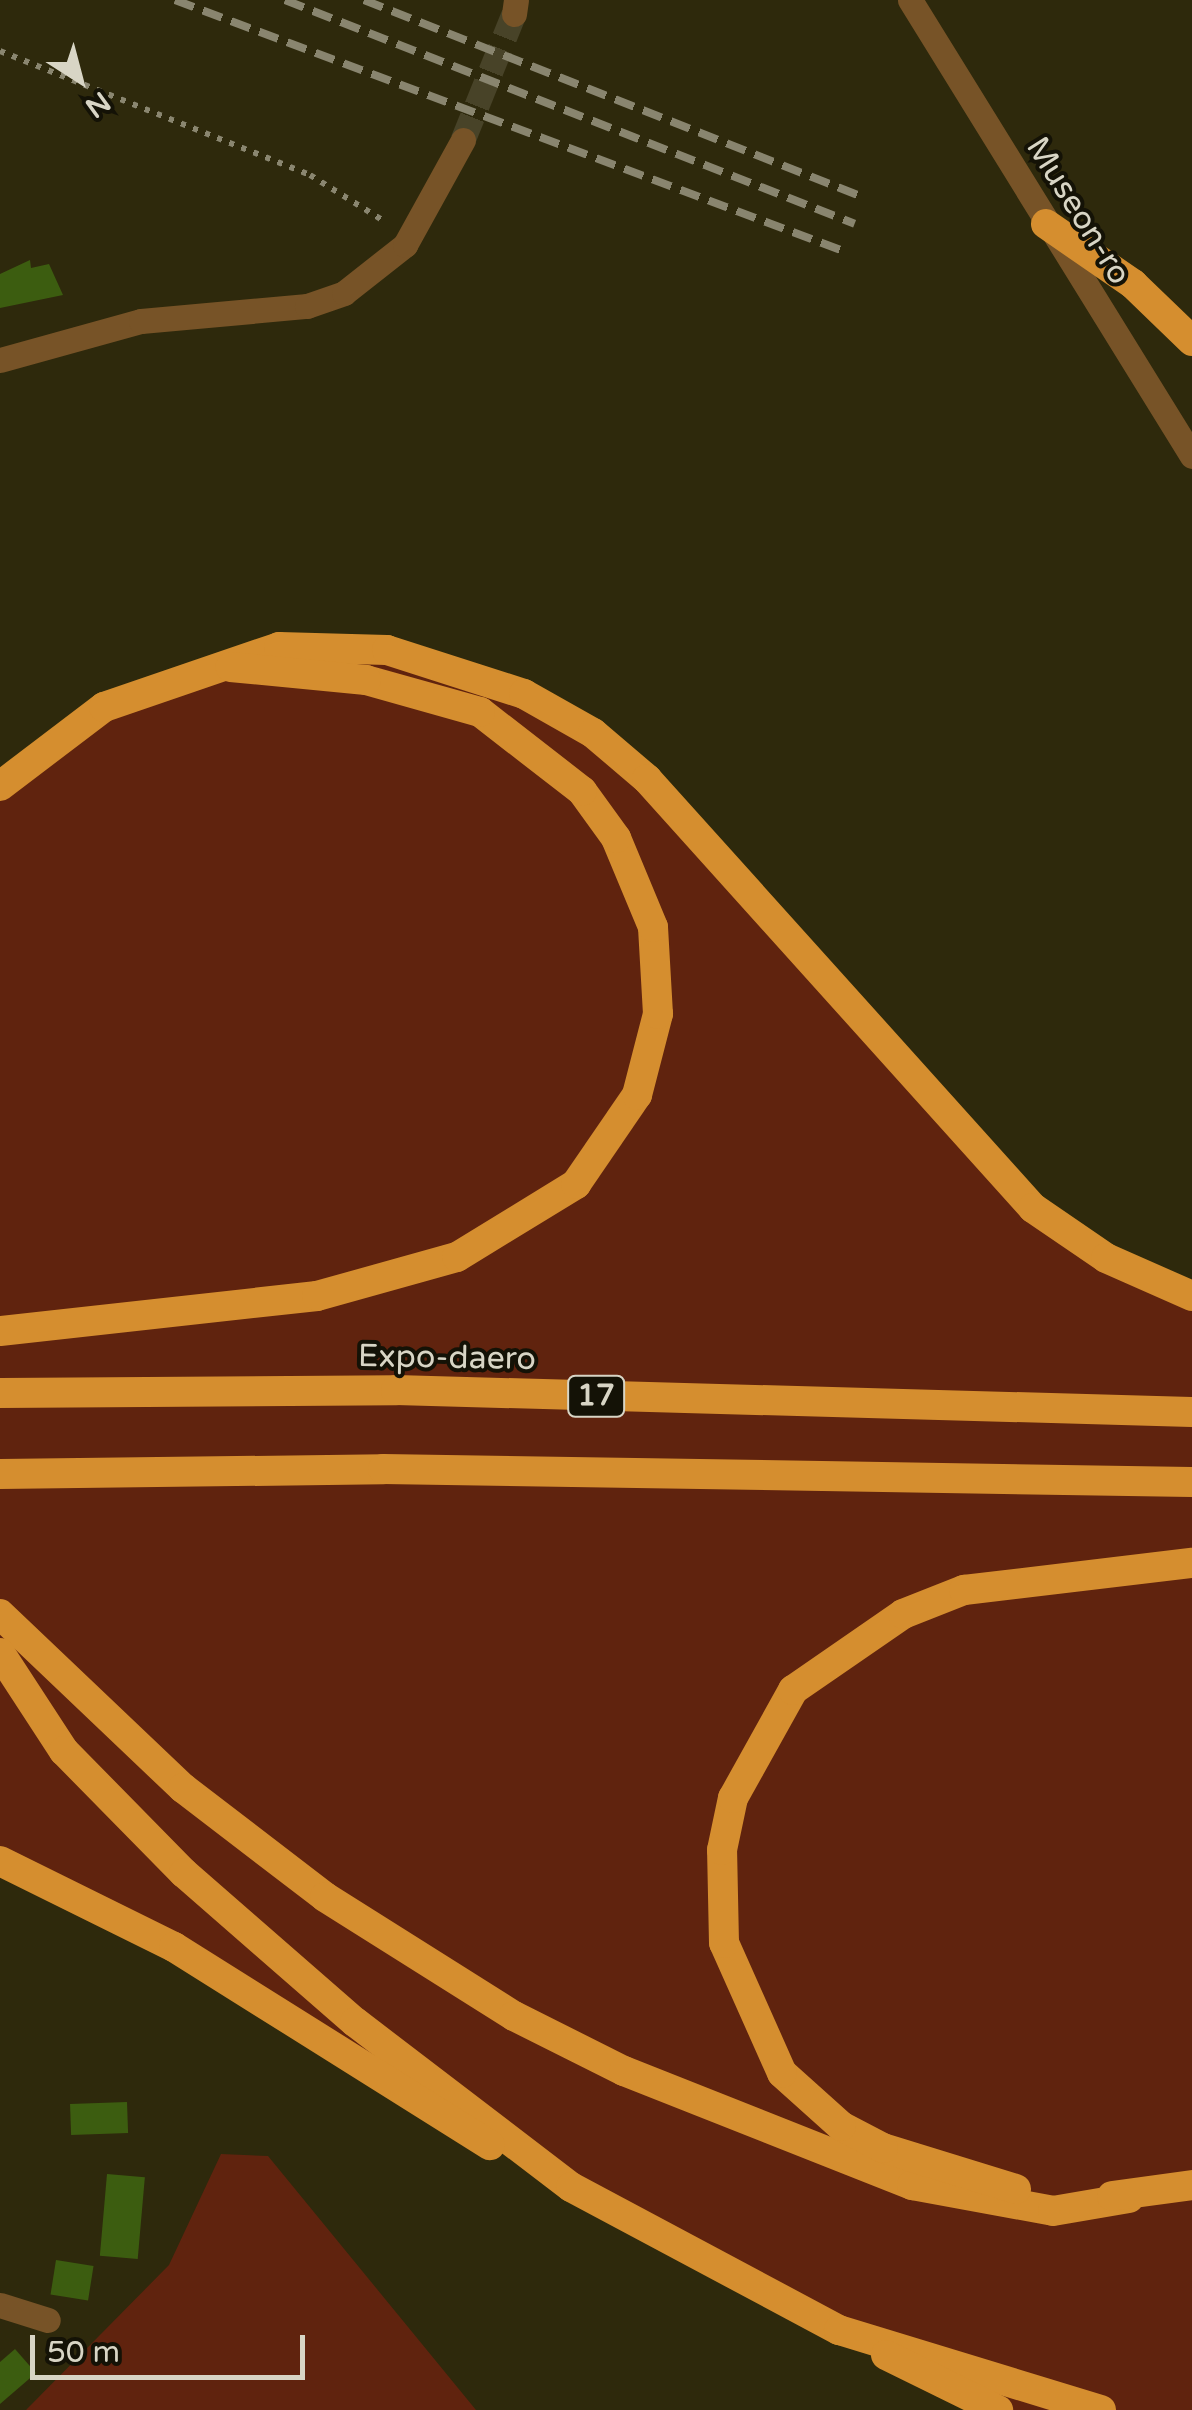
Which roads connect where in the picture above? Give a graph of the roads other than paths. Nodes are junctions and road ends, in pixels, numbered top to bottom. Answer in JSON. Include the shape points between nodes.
{"nodes":[{"id":1,"x":910,"y":0,"type":"edge"},
{"id":2,"x":463,"y":140,"type":"tunnel mouth"},
{"id":3,"x":1046,"y":224,"type":"junction"},
{"id":4,"x":1192,"y":341,"type":"edge"},
{"id":5,"x":0,"y":360,"type":"edge"},
{"id":6,"x":1192,"y":456,"type":"edge"},
{"id":7,"x":213,"y":665,"type":"junction"},
{"id":8,"x":0,"y":786,"type":"edge"},
{"id":9,"x":1192,"y":1296,"type":"edge"},
{"id":10,"x":0,"y":1331,"type":"edge"},
{"id":11,"x":0,"y":1393,"type":"edge"},
{"id":12,"x":1192,"y":1412,"type":"edge"},
{"id":13,"x":0,"y":1474,"type":"edge"},
{"id":14,"x":1192,"y":1482,"type":"edge"},
{"id":15,"x":1192,"y":1563,"type":"edge"},
{"id":16,"x":0,"y":1614,"type":"edge"},
{"id":17,"x":0,"y":1652,"type":"edge"},
{"id":18,"x":0,"y":1861,"type":"edge"},
{"id":19,"x":1192,"y":2185,"type":"edge"},
{"id":20,"x":572,"y":2187,"type":"junction"},
{"id":21,"x":1129,"y":2198,"type":"junction"},
{"id":22,"x":0,"y":2304,"type":"edge"},
{"id":23,"x":48,"y":2320,"type":"dead end"},
{"id":24,"x":840,"y":2330,"type":"junction"},
{"id":25,"x":998,"y":2410,"type":"edge"},
{"id":26,"x":1101,"y":2410,"type":"edge"}],
"edges":[{"from":1,"to":3,"type":"street","name":"Museon-ro"},
{"from":2,"to":5,"type":"street","via":[[404,245],[376,274],[307,306],[142,321]]},
{"from":3,"to":4,"type":"highway","via":[[1133,284]]},
{"from":3,"to":6,"type":"street","name":"Museon-ro"},
{"from":7,"to":8,"type":"highway","via":[[104,707]]},
{"from":7,"to":9,"type":"highway","via":[[301,645],[387,650],[562,713],[674,806],[1033,1208],[1106,1258]]},
{"from":7,"to":10,"type":"highway","via":[[424,695],[480,712],[554,763],[616,838],[653,927],[658,1014],[641,1082],[576,1184],[458,1257],[316,1296]]},
{"from":11,"to":12,"type":"highway","name":"Expo-daero","number":"17","via":[[396,1390]]},
{"from":13,"to":14,"type":"highway","via":[[383,1469]]},
{"from":15,"to":21,"type":"highway","via":[[964,1590],[847,1647],[769,1720],[733,1798],[722,1850],[734,1974],[764,2045],[804,2097],[926,2167],[1022,2190]]},
{"from":16,"to":21,"type":"highway","via":[[184,1788],[325,1897],[514,2016],[704,2106],[912,2186],[1052,2211]]},
{"from":17,"to":20,"type":"highway","via":[[64,1751],[184,1873],[355,2022]]},
{"from":18,"to":20,"type":"highway","via":[[174,1947],[376,2078]]},
{"from":19,"to":21,"type":"highway"},
{"from":20,"to":24,"type":"highway"},
{"from":22,"to":23,"type":"street"},
{"from":24,"to":25,"type":"highway"},
{"from":24,"to":26,"type":"highway"}]}
